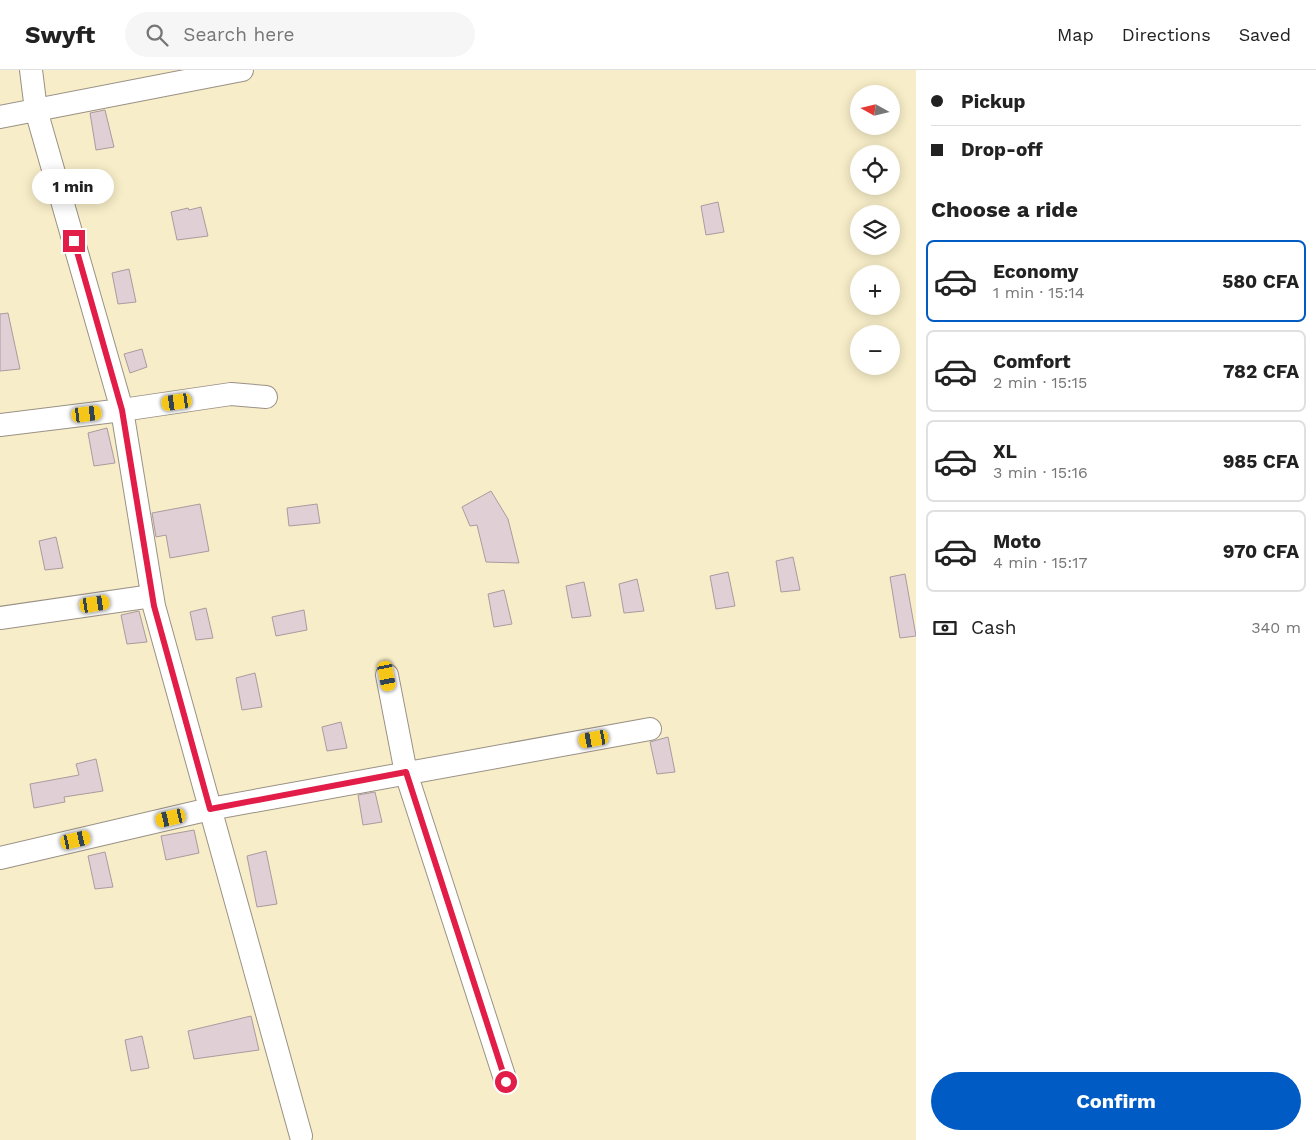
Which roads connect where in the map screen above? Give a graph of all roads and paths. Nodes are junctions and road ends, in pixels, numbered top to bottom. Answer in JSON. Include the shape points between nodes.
{"nodes":[{"id":1,"x":31,"y":70,"type":"edge"},
{"id":2,"x":242,"y":70,"type":"edge"},
{"id":3,"x":36,"y":110,"type":"junction"},
{"id":4,"x":0,"y":117,"type":"edge"},
{"id":5,"x":266,"y":397,"type":"dead end"},
{"id":6,"x":122,"y":410,"type":"junction"},
{"id":7,"x":0,"y":425,"type":"edge"},
{"id":8,"x":152,"y":596,"type":"junction"},
{"id":9,"x":0,"y":618,"type":"edge"},
{"id":10,"x":387,"y":676,"type":"dead end"},
{"id":11,"x":650,"y":729,"type":"dead end"},
{"id":12,"x":406,"y":772,"type":"junction"},
{"id":13,"x":210,"y":809,"type":"junction"},
{"id":14,"x":0,"y":858,"type":"edge"},
{"id":15,"x":506,"y":1082,"type":"dead end"},
{"id":16,"x":301,"y":1136,"type":"dead end"}],
"edges":[{"from":1,"to":3,"type":"street"},
{"from":2,"to":3,"type":"street"},
{"from":3,"to":4,"type":"street"},
{"from":3,"to":6,"type":"street"},
{"from":5,"to":6,"type":"street","via":[[231,394]]},
{"from":6,"to":7,"type":"street"},
{"from":6,"to":8,"type":"street"},
{"from":8,"to":9,"type":"street"},
{"from":8,"to":13,"type":"street"},
{"from":10,"to":12,"type":"street"},
{"from":11,"to":12,"type":"street"},
{"from":12,"to":13,"type":"street"},
{"from":12,"to":15,"type":"street"},
{"from":13,"to":14,"type":"street"},
{"from":13,"to":16,"type":"street"}]}
